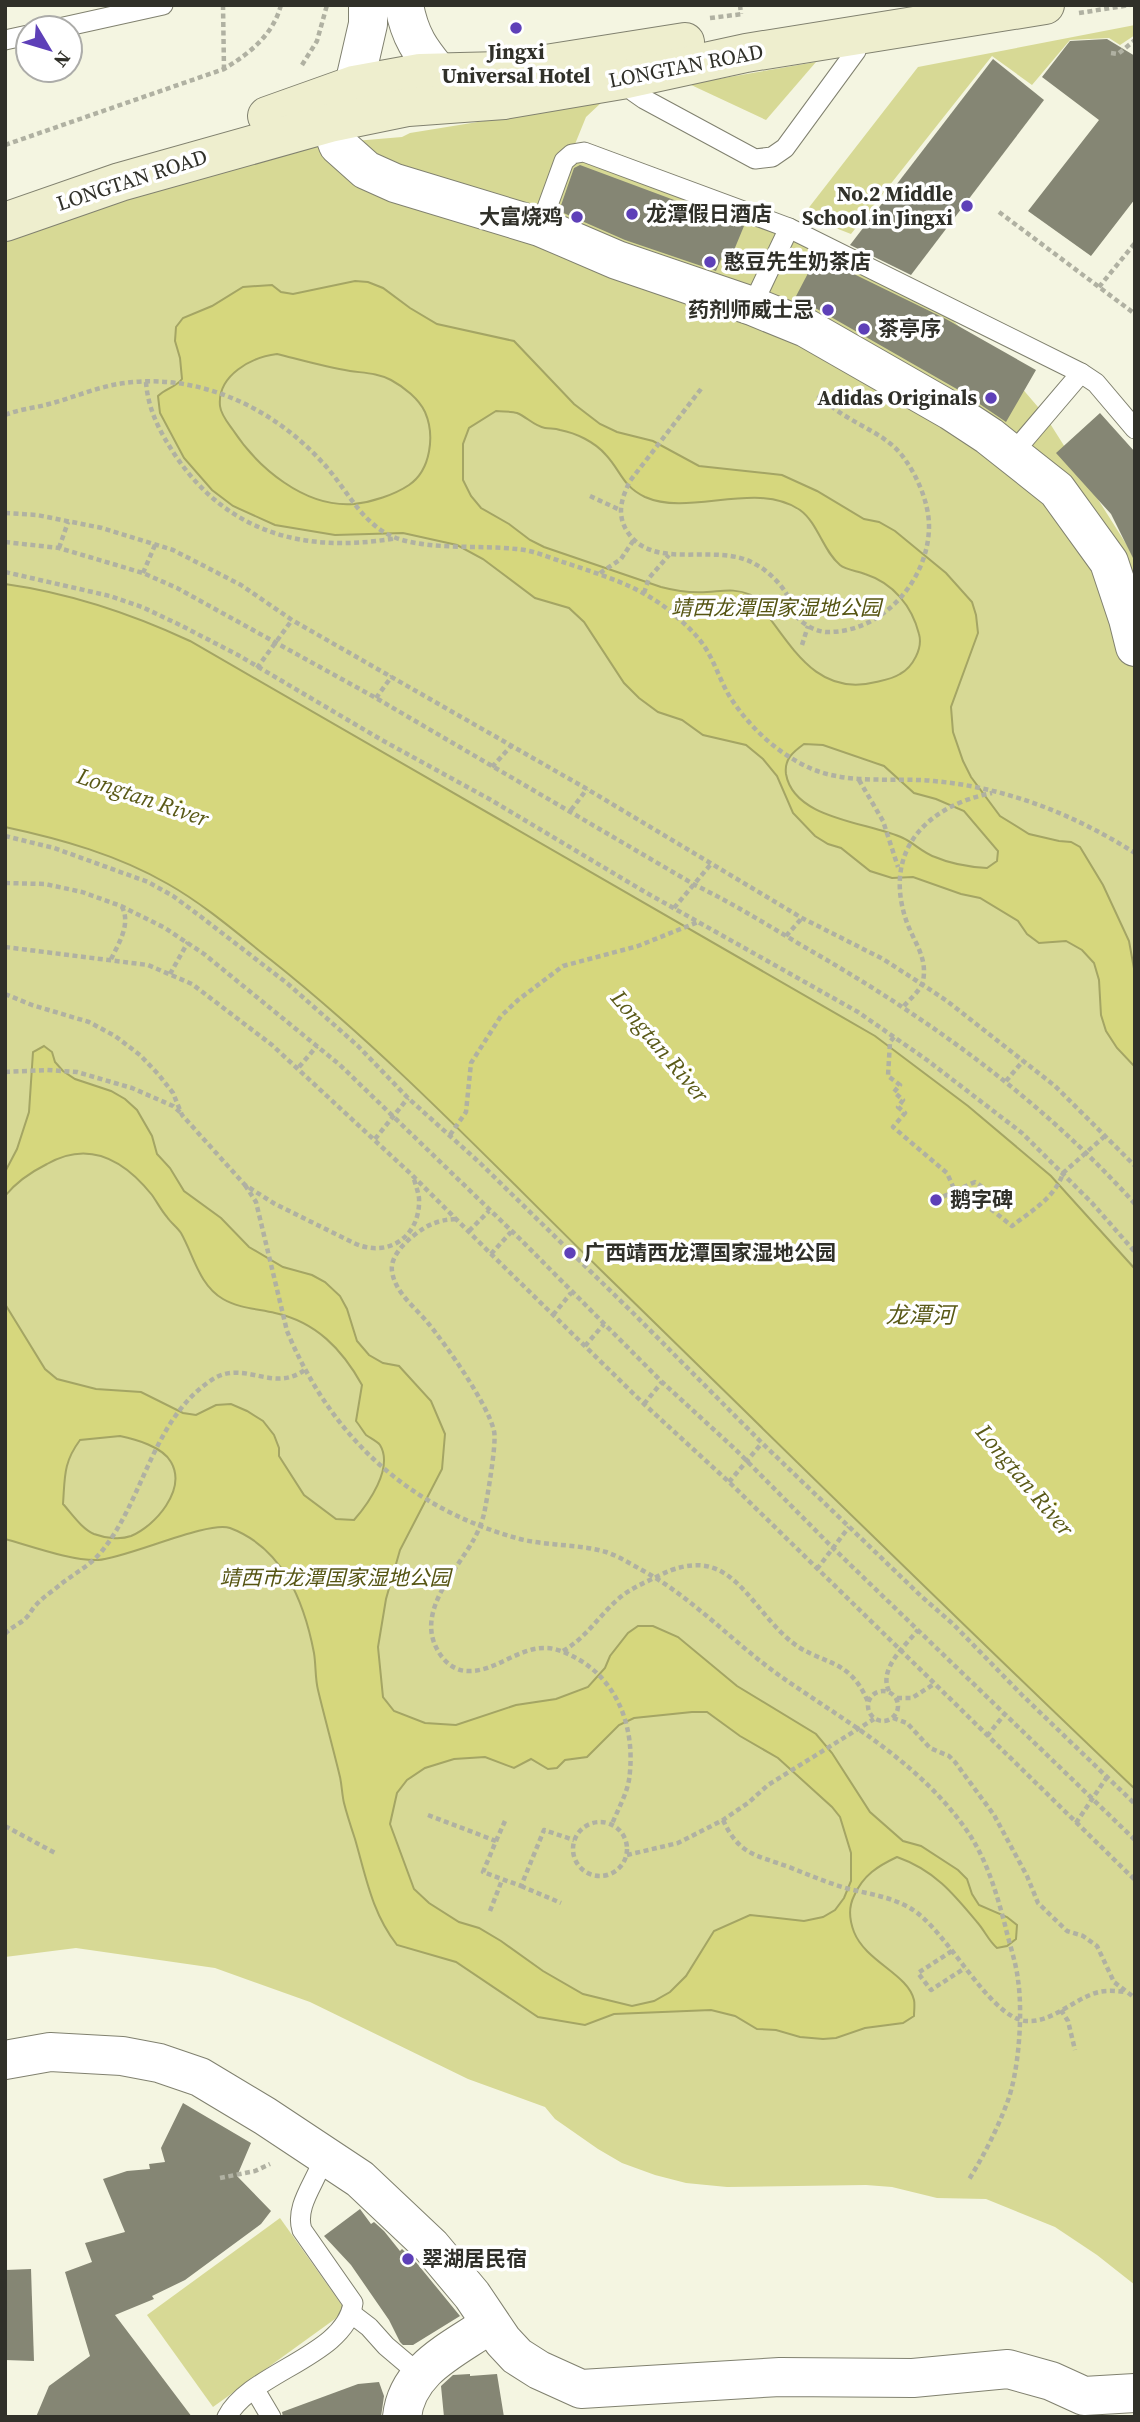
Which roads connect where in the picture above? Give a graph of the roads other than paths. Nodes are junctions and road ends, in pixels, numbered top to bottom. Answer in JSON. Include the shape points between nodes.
{"nodes":[{"id":1,"x":163,"y":5,"type":"edge"},
{"id":2,"x":368,"y":5,"type":"edge"},
{"id":3,"x":404,"y":5,"type":"edge"},
{"id":4,"x":922,"y":5,"type":"edge"},
{"id":5,"x":1045,"y":5,"type":"edge"},
{"id":6,"x":84,"y":22,"type":"edge"},
{"id":7,"x":858,"y":36,"type":"junction"},
{"id":8,"x":440,"y":73,"type":"junction"},
{"id":9,"x":627,"y":79,"type":"junction"},
{"id":10,"x":354,"y":85,"type":"junction"},
{"id":11,"x":462,"y":103,"type":"junction"},
{"id":12,"x":330,"y":122,"type":"junction"},
{"id":13,"x":5,"y":203,"type":"edge"},
{"id":14,"x":5,"y":222,"type":"edge"},
{"id":15,"x":540,"y":227,"type":"junction"},
{"id":16,"x":789,"y":228,"type":"junction"},
{"id":17,"x":752,"y":306,"type":"junction"},
{"id":18,"x":1080,"y":373,"type":"junction"},
{"id":19,"x":1135,"y":429,"type":"edge"},
{"id":20,"x":1012,"y":454,"type":"junction"},
{"id":21,"x":1135,"y":647,"type":"edge"},
{"id":22,"x":5,"y":2060,"type":"edge"},
{"id":23,"x":324,"y":2156,"type":"junction"},
{"id":24,"x":352,"y":2314,"type":"junction"},
{"id":25,"x":490,"y":2324,"type":"junction"},
{"id":26,"x":419,"y":2374,"type":"junction"},
{"id":27,"x":255,"y":2390,"type":"junction"},
{"id":28,"x":1135,"y":2393,"type":"edge"},
{"id":29,"x":581,"y":2403,"type":"edge"},
{"id":30,"x":227,"y":2417,"type":"edge"},
{"id":31,"x":271,"y":2417,"type":"edge"},
{"id":32,"x":402,"y":2417,"type":"edge"}],
"edges":[{"from":1,"to":6,"type":"lane"},
{"from":2,"to":10,"type":"street"},
{"from":3,"to":8,"type":"street","via":[[416,44]]},
{"from":4,"to":8,"type":"main road","name":"LONGTAN ROAD","via":[[501,71]]},
{"from":5,"to":7,"type":"main road","name":"LONGTAN ROAD"},
{"from":7,"to":9,"type":"main road","name":"LONGTAN ROAD","via":[[746,53]]},
{"from":7,"to":9,"type":"lane","via":[[856,51],[785,148],[772,157],[755,159],[710,135],[634,93]]},
{"from":8,"to":10,"type":"main road","name":"LONGTAN ROAD"},
{"from":8,"to":11,"type":"street"},
{"from":9,"to":11,"type":"main road","name":"LONGTAN ROAD"},
{"from":10,"to":12,"type":"street"},
{"from":10,"to":13,"type":"main road","name":"LONGTAN ROAD"},
{"from":11,"to":12,"type":"main road","name":"LONGTAN ROAD","via":[[408,107]]},
{"from":12,"to":14,"type":"main road","name":"LONGTAN ROAD","via":[[120,182]]},
{"from":12,"to":15,"type":"street","via":[[338,145],[366,170]]},
{"from":15,"to":16,"type":"lane","via":[[564,161],[584,152]]},
{"from":15,"to":17,"type":"street","via":[[617,260]]},
{"from":16,"to":17,"type":"lane"},
{"from":16,"to":18,"type":"lane"},
{"from":17,"to":20,"type":"street","via":[[818,335],[951,411]]},
{"from":18,"to":19,"type":"lane","via":[[1096,383]]},
{"from":18,"to":20,"type":"lane"},
{"from":20,"to":21,"type":"street","via":[[1057,490],[1109,562]]},
{"from":22,"to":23,"type":"street","via":[[50,2052],[159,2063],[200,2077]]},
{"from":23,"to":24,"type":"lane","via":[[299,2219],[353,2303]]},
{"from":23,"to":25,"type":"street","via":[[360,2179],[431,2245]]},
{"from":24,"to":26,"type":"lane"},
{"from":24,"to":27,"type":"lane","via":[[335,2336]]},
{"from":25,"to":26,"type":"street"},
{"from":25,"to":29,"type":"street","via":[[517,2356]]},
{"from":26,"to":32,"type":"street"},
{"from":27,"to":30,"type":"lane"},
{"from":27,"to":31,"type":"lane"},
{"from":28,"to":29,"type":"street","via":[[1080,2402],[1051,2381],[1008,2370],[913,2378],[791,2377]]}]}
